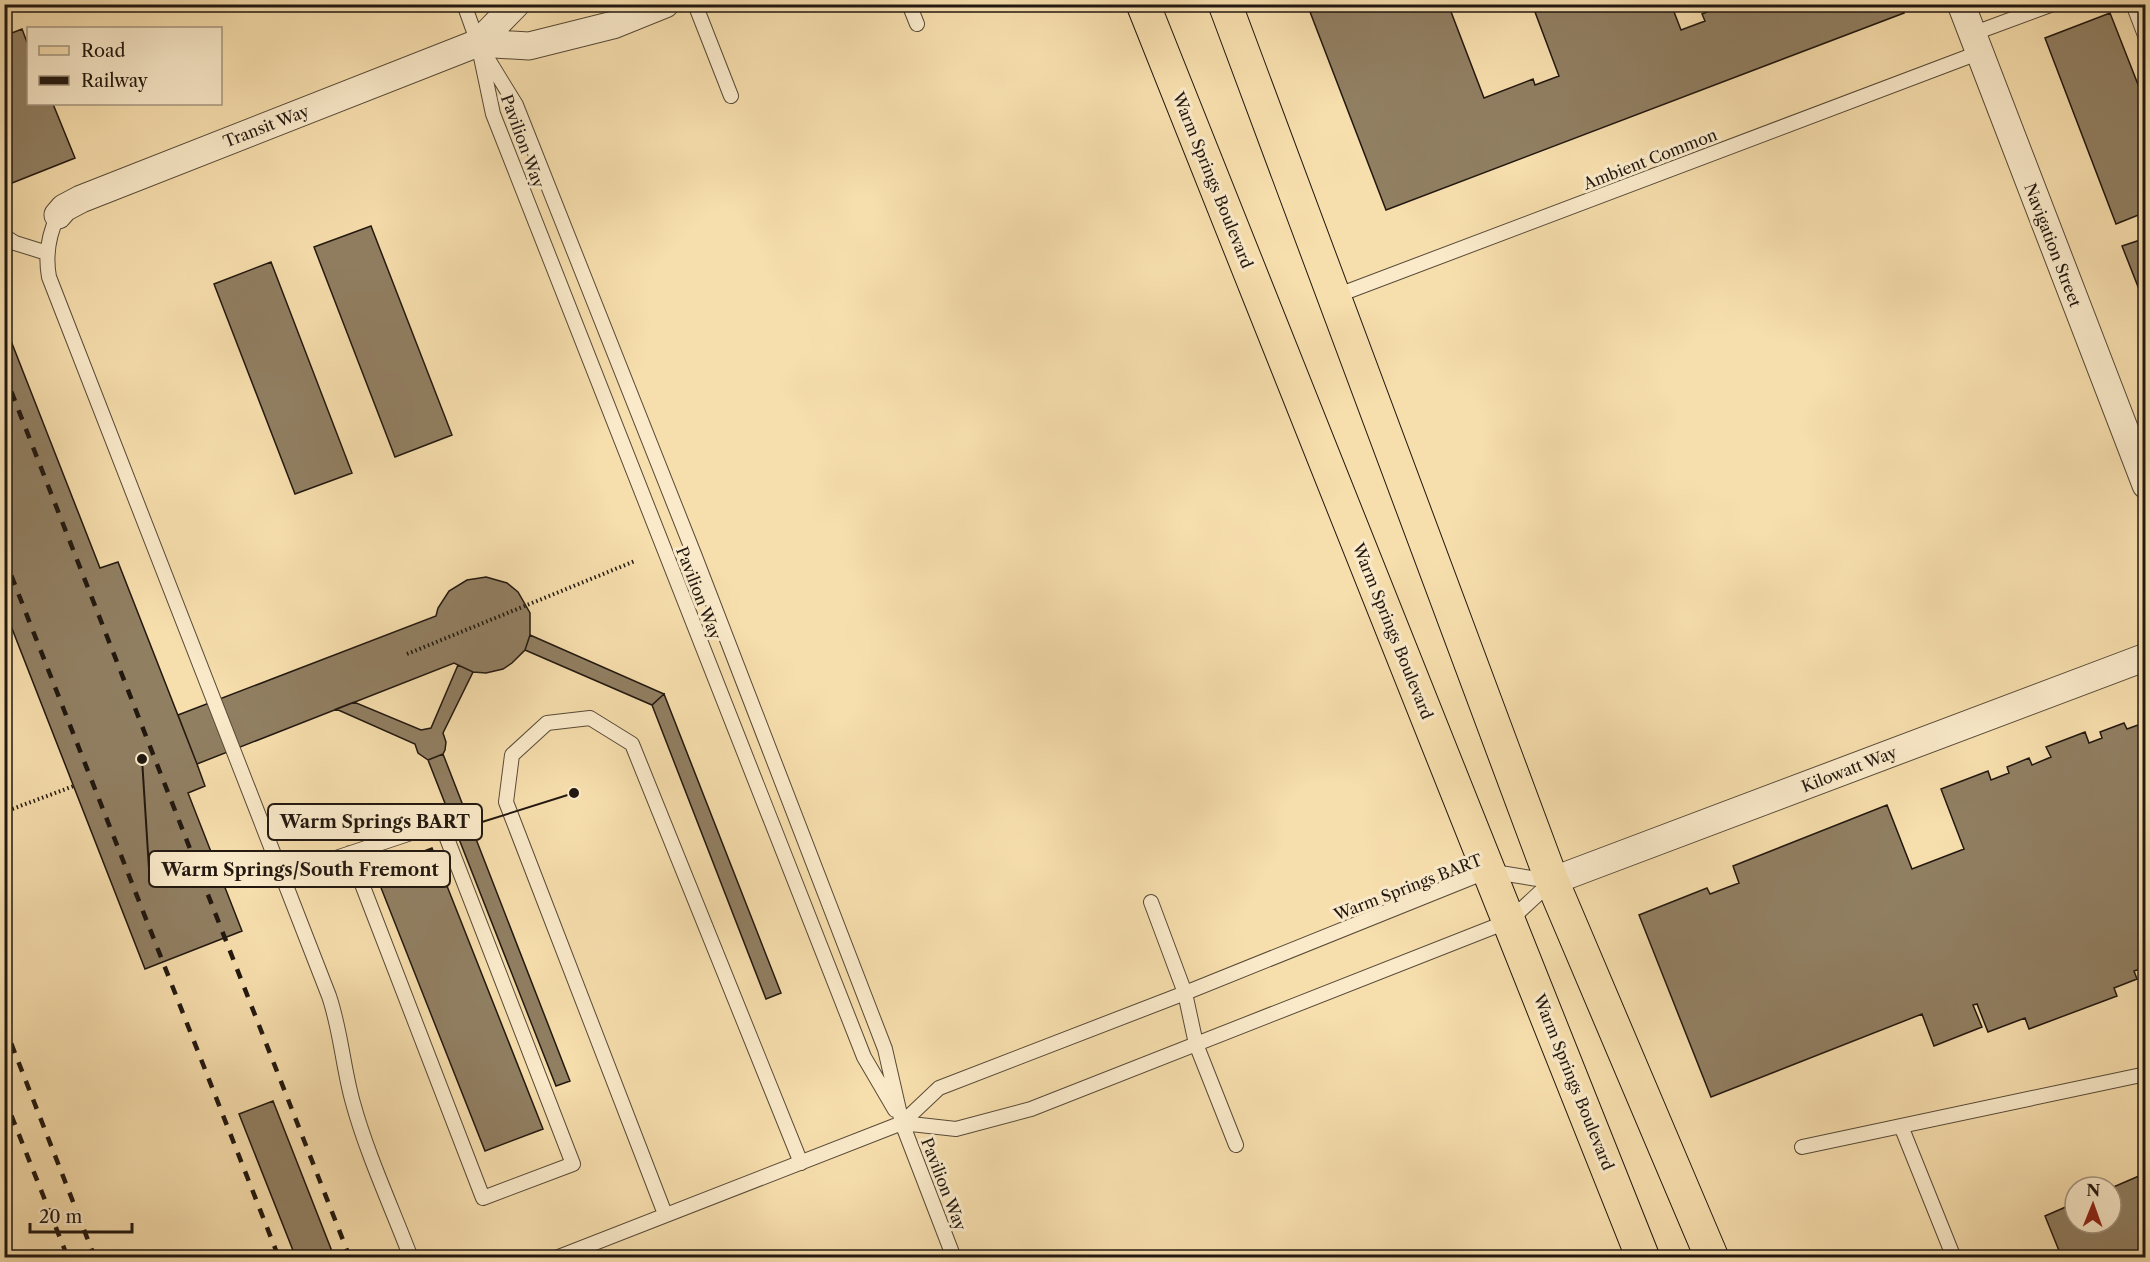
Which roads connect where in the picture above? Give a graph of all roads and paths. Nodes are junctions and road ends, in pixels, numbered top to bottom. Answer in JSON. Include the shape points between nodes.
{"nodes":[{"id":1,"x":464,"y":4,"type":"edge"},
{"id":2,"x":516,"y":4,"type":"edge"},
{"id":3,"x":665,"y":4,"type":"edge"},
{"id":4,"x":695,"y":4,"type":"edge"},
{"id":5,"x":909,"y":4,"type":"edge"},
{"id":6,"x":1143,"y":4,"type":"edge"},
{"id":7,"x":1225,"y":4,"type":"edge"},
{"id":8,"x":1961,"y":4,"type":"edge"},
{"id":9,"x":2053,"y":4,"type":"edge"},
{"id":10,"x":2133,"y":4,"type":"edge"},
{"id":11,"x":917,"y":24,"type":"dead end"},
{"id":12,"x":2145,"y":38,"type":"edge"},
{"id":13,"x":478,"y":43,"type":"junction"},
{"id":14,"x":1975,"y":43,"type":"junction"},
{"id":15,"x":731,"y":96,"type":"dead end"},
{"id":16,"x":58,"y":215,"type":"joint"},
{"id":17,"x":4,"y":236,"type":"edge"},
{"id":18,"x":47,"y":253,"type":"junction"},
{"id":19,"x":1333,"y":297,"type":"junction"},
{"id":20,"x":2145,"y":485,"type":"edge"},
{"id":21,"x":635,"y":561,"type":"dead end"},
{"id":22,"x":407,"y":654,"type":"dead end"},
{"id":23,"x":2145,"y":657,"type":"edge"},
{"id":24,"x":74,"y":786,"type":"dead end"},
{"id":25,"x":4,"y":812,"type":"edge"},
{"id":26,"x":350,"y":853,"type":"junction"},
{"id":27,"x":1488,"y":871,"type":"junction"},
{"id":28,"x":282,"y":876,"type":"junction"},
{"id":29,"x":1552,"y":882,"type":"junction"},
{"id":30,"x":1151,"y":902,"type":"dead end"},
{"id":31,"x":1509,"y":921,"type":"junction"},
{"id":32,"x":1185,"y":993,"type":"junction"},
{"id":33,"x":1196,"y":1044,"type":"junction"},
{"id":34,"x":2145,"y":1074,"type":"edge"},
{"id":35,"x":902,"y":1123,"type":"junction"},
{"id":36,"x":1902,"y":1126,"type":"junction"},
{"id":37,"x":1236,"y":1145,"type":"dead end"},
{"id":38,"x":1802,"y":1147,"type":"dead end"},
{"id":39,"x":801,"y":1163,"type":"junction"},
{"id":40,"x":665,"y":1214,"type":"junction"},
{"id":41,"x":411,"y":1257,"type":"edge"},
{"id":42,"x":556,"y":1257,"type":"edge"},
{"id":43,"x":954,"y":1257,"type":"edge"},
{"id":44,"x":1643,"y":1257,"type":"edge"},
{"id":45,"x":1712,"y":1257,"type":"edge"},
{"id":46,"x":1954,"y":1257,"type":"edge"}],
"edges":[{"from":1,"to":13,"type":"lane"},
{"from":2,"to":13,"type":"street","name":"Transit Way"},
{"from":3,"to":13,"type":"street","name":"Transit Way","via":[[613,25],[529,46]]},
{"from":4,"to":15,"type":"lane"},
{"from":5,"to":11,"type":"lane"},
{"from":6,"to":27,"type":"main road","name":"Warm Springs Boulevard"},
{"from":7,"to":19,"type":"main road"},
{"from":8,"to":14,"type":"street","name":"Navigation Street"},
{"from":9,"to":14,"type":"lane","name":"Ambient Common"},
{"from":10,"to":12,"type":"lane"},
{"from":13,"to":16,"type":"street","name":"Transit Way","via":[[81,199]]},
{"from":13,"to":35,"type":"lane","name":"Pavilion Way","via":[[493,114],[864,1057]]},
{"from":13,"to":35,"type":"lane","name":"Pavilion Way","via":[[516,105],[702,574],[885,1049]]},
{"from":14,"to":19,"type":"lane","name":"Ambient Common"},
{"from":14,"to":20,"type":"street","name":"Navigation Street"},
{"from":16,"to":18,"type":"lane"},
{"from":17,"to":18,"type":"lane"},
{"from":18,"to":28,"type":"lane","via":[[49,278]]},
{"from":19,"to":29,"type":"main road"},
{"from":21,"to":22,"type":"path"},
{"from":23,"to":29,"type":"street","name":"Kilowatt Way"},
{"from":24,"to":25,"type":"path"},
{"from":26,"to":26,"type":"lane","via":[[483,1198],[573,1164],[441,823]]},
{"from":26,"to":28,"type":"lane"},
{"from":27,"to":29,"type":"lane","name":"Warm Springs BART"},
{"from":27,"to":31,"type":"main road","name":"Warm Springs Boulevard"},
{"from":27,"to":32,"type":"lane","name":"Warm Springs BART"},
{"from":28,"to":41,"type":"lane","via":[[335,1013],[358,1122]]},
{"from":29,"to":31,"type":"lane"},
{"from":29,"to":45,"type":"main road"},
{"from":30,"to":32,"type":"lane"},
{"from":31,"to":33,"type":"lane"},
{"from":31,"to":44,"type":"main road","name":"Warm Springs Boulevard"},
{"from":32,"to":33,"type":"lane"},
{"from":32,"to":35,"type":"lane","name":"Warm Springs BART","via":[[939,1088]]},
{"from":33,"to":35,"type":"lane","via":[[1020,1112],[956,1129]]},
{"from":33,"to":37,"type":"lane"},
{"from":34,"to":36,"type":"lane"},
{"from":35,"to":39,"type":"lane"},
{"from":35,"to":43,"type":"lane","name":"Pavilion Way"},
{"from":36,"to":38,"type":"lane"},
{"from":36,"to":46,"type":"lane"},
{"from":39,"to":40,"type":"lane"},
{"from":39,"to":40,"type":"lane","via":[[632,744],[590,718],[548,723],[512,755],[506,802]]},
{"from":40,"to":42,"type":"lane"}]}
